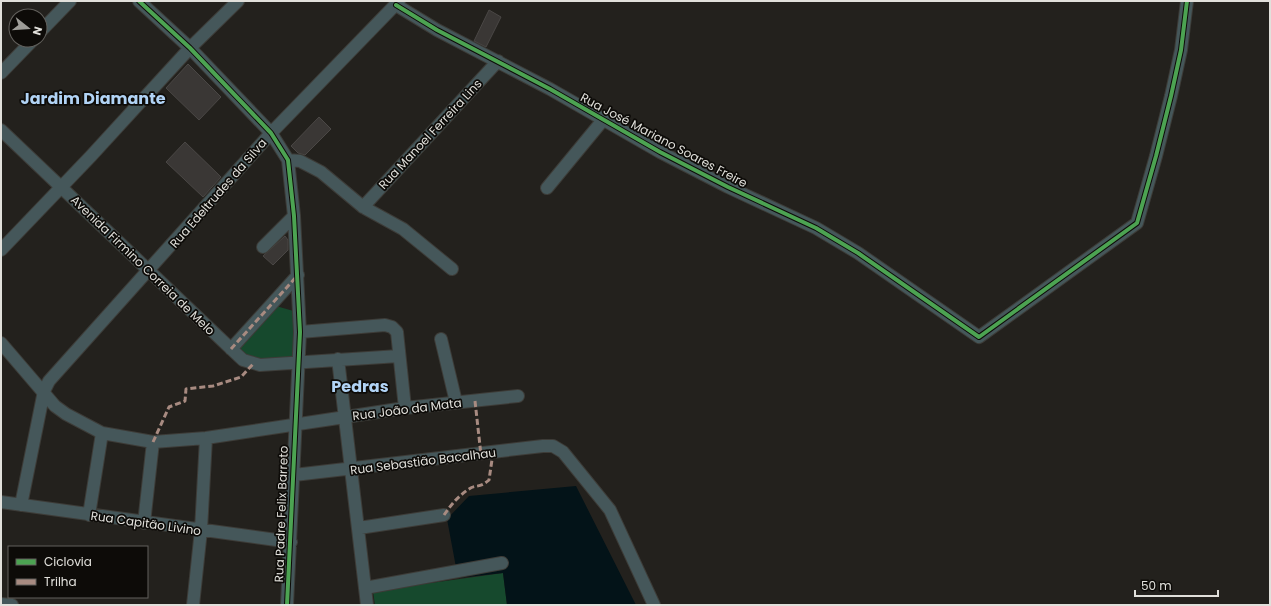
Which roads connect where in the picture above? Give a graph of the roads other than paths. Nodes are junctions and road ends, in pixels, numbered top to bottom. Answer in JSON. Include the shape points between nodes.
{"nodes":[{"id":1,"x":70,"y":1,"type":"edge"},
{"id":2,"x":139,"y":1,"type":"edge"},
{"id":3,"x":238,"y":1,"type":"edge"},
{"id":4,"x":1187,"y":1,"type":"edge"},
{"id":5,"x":398,"y":3,"type":"edge"},
{"id":6,"x":48,"y":24,"type":"edge"},
{"id":7,"x":24,"y":48,"type":"edge"},
{"id":8,"x":190,"y":48,"type":"junction"},
{"id":9,"x":498,"y":61,"type":"junction"},
{"id":10,"x":1,"y":73,"type":"edge"},
{"id":11,"x":603,"y":120,"type":"junction"},
{"id":12,"x":1,"y":130,"type":"edge"},
{"id":13,"x":271,"y":133,"type":"junction"},
{"id":14,"x":288,"y":160,"type":"junction"},
{"id":15,"x":61,"y":187,"type":"junction"},
{"id":16,"x":547,"y":188,"type":"dead end"},
{"id":17,"x":362,"y":207,"type":"junction"},
{"id":18,"x":294,"y":216,"type":"junction"},
{"id":19,"x":263,"y":247,"type":"dead end"},
{"id":20,"x":1,"y":250,"type":"edge"},
{"id":21,"x":452,"y":269,"type":"dead end"},
{"id":22,"x":150,"y":270,"type":"junction"},
{"id":23,"x":298,"y":275,"type":"junction"},
{"id":24,"x":300,"y":332,"type":"junction"},
{"id":25,"x":441,"y":339,"type":"dead end"},
{"id":26,"x":1,"y":342,"type":"edge"},
{"id":27,"x":231,"y":349,"type":"junction"},
{"id":28,"x":399,"y":356,"type":"junction"},
{"id":29,"x":338,"y":359,"type":"junction"},
{"id":30,"x":300,"y":363,"type":"junction"},
{"id":31,"x":44,"y":391,"type":"junction"},
{"id":32,"x":518,"y":396,"type":"dead end"},
{"id":33,"x":456,"y":402,"type":"junction"},
{"id":34,"x":405,"y":408,"type":"junction"},
{"id":35,"x":344,"y":418,"type":"junction"},
{"id":36,"x":295,"y":424,"type":"junction"},
{"id":37,"x":102,"y":433,"type":"junction"},
{"id":38,"x":206,"y":438,"type":"junction"},
{"id":39,"x":153,"y":442,"type":"junction"},
{"id":40,"x":351,"y":470,"type":"junction"},
{"id":41,"x":294,"y":475,"type":"junction"},
{"id":42,"x":1,"y":502,"type":"edge"},
{"id":43,"x":21,"y":505,"type":"junction"},
{"id":44,"x":89,"y":515,"type":"junction"},
{"id":45,"x":444,"y":515,"type":"dead end"},
{"id":46,"x":144,"y":523,"type":"junction"},
{"id":47,"x":359,"y":528,"type":"junction"},
{"id":48,"x":201,"y":530,"type":"junction"},
{"id":49,"x":291,"y":542,"type":"junction"},
{"id":50,"x":502,"y":563,"type":"dead end"},
{"id":51,"x":365,"y":588,"type":"junction"},
{"id":52,"x":1,"y":604,"type":"edge"},
{"id":53,"x":12,"y":605,"type":"edge"},
{"id":54,"x":193,"y":605,"type":"edge"},
{"id":55,"x":287,"y":605,"type":"edge"},
{"id":56,"x":367,"y":605,"type":"edge"},
{"id":57,"x":654,"y":605,"type":"edge"}],
"edges":[{"from":1,"to":6,"type":"street"},
{"from":2,"to":8,"type":"street"},
{"from":3,"to":8,"type":"street"},
{"from":4,"to":11,"type":"street","name":"Rua José Mariano Soares Freire","via":[[1181,50],[1171,96],[1137,223],[979,337],[858,253],[816,228],[728,187]]},
{"from":5,"to":9,"type":"street","name":"Rua José Mariano Soares Freire","via":[[437,30]]},
{"from":5,"to":13,"type":"street","name":"Rua Edeltrudes da Silva"},
{"from":7,"to":10,"type":"street"},
{"from":8,"to":13,"type":"street"},
{"from":8,"to":15,"type":"street"},
{"from":9,"to":11,"type":"street","name":"Rua José Mariano Soares Freire"},
{"from":9,"to":17,"type":"street","name":"Rua Manoel Ferreira Lins"},
{"from":11,"to":16,"type":"street"},
{"from":12,"to":15,"type":"street","name":"Avenida Firmino Correia de Melo"},
{"from":13,"to":14,"type":"street"},
{"from":13,"to":22,"type":"street","name":"Rua Edeltrudes da Silva"},
{"from":14,"to":17,"type":"street","via":[[312,166]]},
{"from":14,"to":18,"type":"street","name":"Rua Padre Felix Barreto"},
{"from":15,"to":20,"type":"street"},
{"from":15,"to":22,"type":"street","name":"Avenida Firmino Correia de Melo"},
{"from":17,"to":21,"type":"street","via":[[403,230]]},
{"from":18,"to":19,"type":"street"},
{"from":18,"to":23,"type":"street","name":"Rua Padre Felix Barreto"},
{"from":22,"to":27,"type":"street","name":"Avenida Firmino Correia de Melo"},
{"from":22,"to":31,"type":"street","name":"Rua Edeltrudes da Silva","via":[[52,377]]},
{"from":23,"to":24,"type":"street","name":"Rua Padre Felix Barreto"},
{"from":23,"to":27,"type":"street"},
{"from":24,"to":28,"type":"street","via":[[385,325],[397,332]]},
{"from":24,"to":30,"type":"street","name":"Rua Padre Felix Barreto"},
{"from":25,"to":33,"type":"street"},
{"from":26,"to":31,"type":"street","name":"Rua João da Mata"},
{"from":27,"to":30,"type":"street","name":"Avenida Firmino Correia de Melo","via":[[243,360],[257,365]]},
{"from":28,"to":29,"type":"street","name":"Avenida Firmino Correia de Melo"},
{"from":28,"to":34,"type":"street"},
{"from":29,"to":30,"type":"street","name":"Avenida Firmino Correia de Melo"},
{"from":29,"to":35,"type":"street"},
{"from":30,"to":36,"type":"street","name":"Rua Padre Felix Barreto"},
{"from":31,"to":37,"type":"street","name":"Rua João da Mata","via":[[55,406],[66,414]]},
{"from":31,"to":43,"type":"street"},
{"from":32,"to":33,"type":"street","name":"Rua João da Mata"},
{"from":33,"to":34,"type":"street","name":"Rua João da Mata"},
{"from":34,"to":35,"type":"street","name":"Rua João da Mata"},
{"from":35,"to":36,"type":"street","name":"Rua João da Mata"},
{"from":35,"to":40,"type":"street"},
{"from":36,"to":38,"type":"street","name":"Rua João da Mata"},
{"from":36,"to":41,"type":"street","name":"Rua Padre Felix Barreto"},
{"from":37,"to":39,"type":"street","name":"Rua João da Mata"},
{"from":37,"to":44,"type":"street"},
{"from":38,"to":39,"type":"street","name":"Rua João da Mata"},
{"from":38,"to":48,"type":"street"},
{"from":39,"to":46,"type":"street"},
{"from":40,"to":41,"type":"street","name":"Rua Sebastião Bacalhau"},
{"from":40,"to":47,"type":"street"},
{"from":40,"to":57,"type":"street","name":"Rua Sebastião Bacalhau","via":[[553,446],[563,452],[610,510]]},
{"from":41,"to":49,"type":"street","name":"Rua Padre Felix Barreto"},
{"from":42,"to":43,"type":"street","name":"Rua Capitão Livino"},
{"from":43,"to":44,"type":"street","name":"Rua Capitão Livino"},
{"from":44,"to":46,"type":"street","name":"Rua Capitão Livino"},
{"from":45,"to":47,"type":"street"},
{"from":46,"to":48,"type":"street","name":"Rua Capitão Livino"},
{"from":47,"to":51,"type":"street"},
{"from":48,"to":49,"type":"street","name":"Rua Capitão Livino"},
{"from":48,"to":54,"type":"street"},
{"from":49,"to":55,"type":"street","name":"Rua Padre Felix Barreto"},
{"from":50,"to":51,"type":"street"},
{"from":51,"to":56,"type":"street"},
{"from":52,"to":53,"type":"street"}]}
